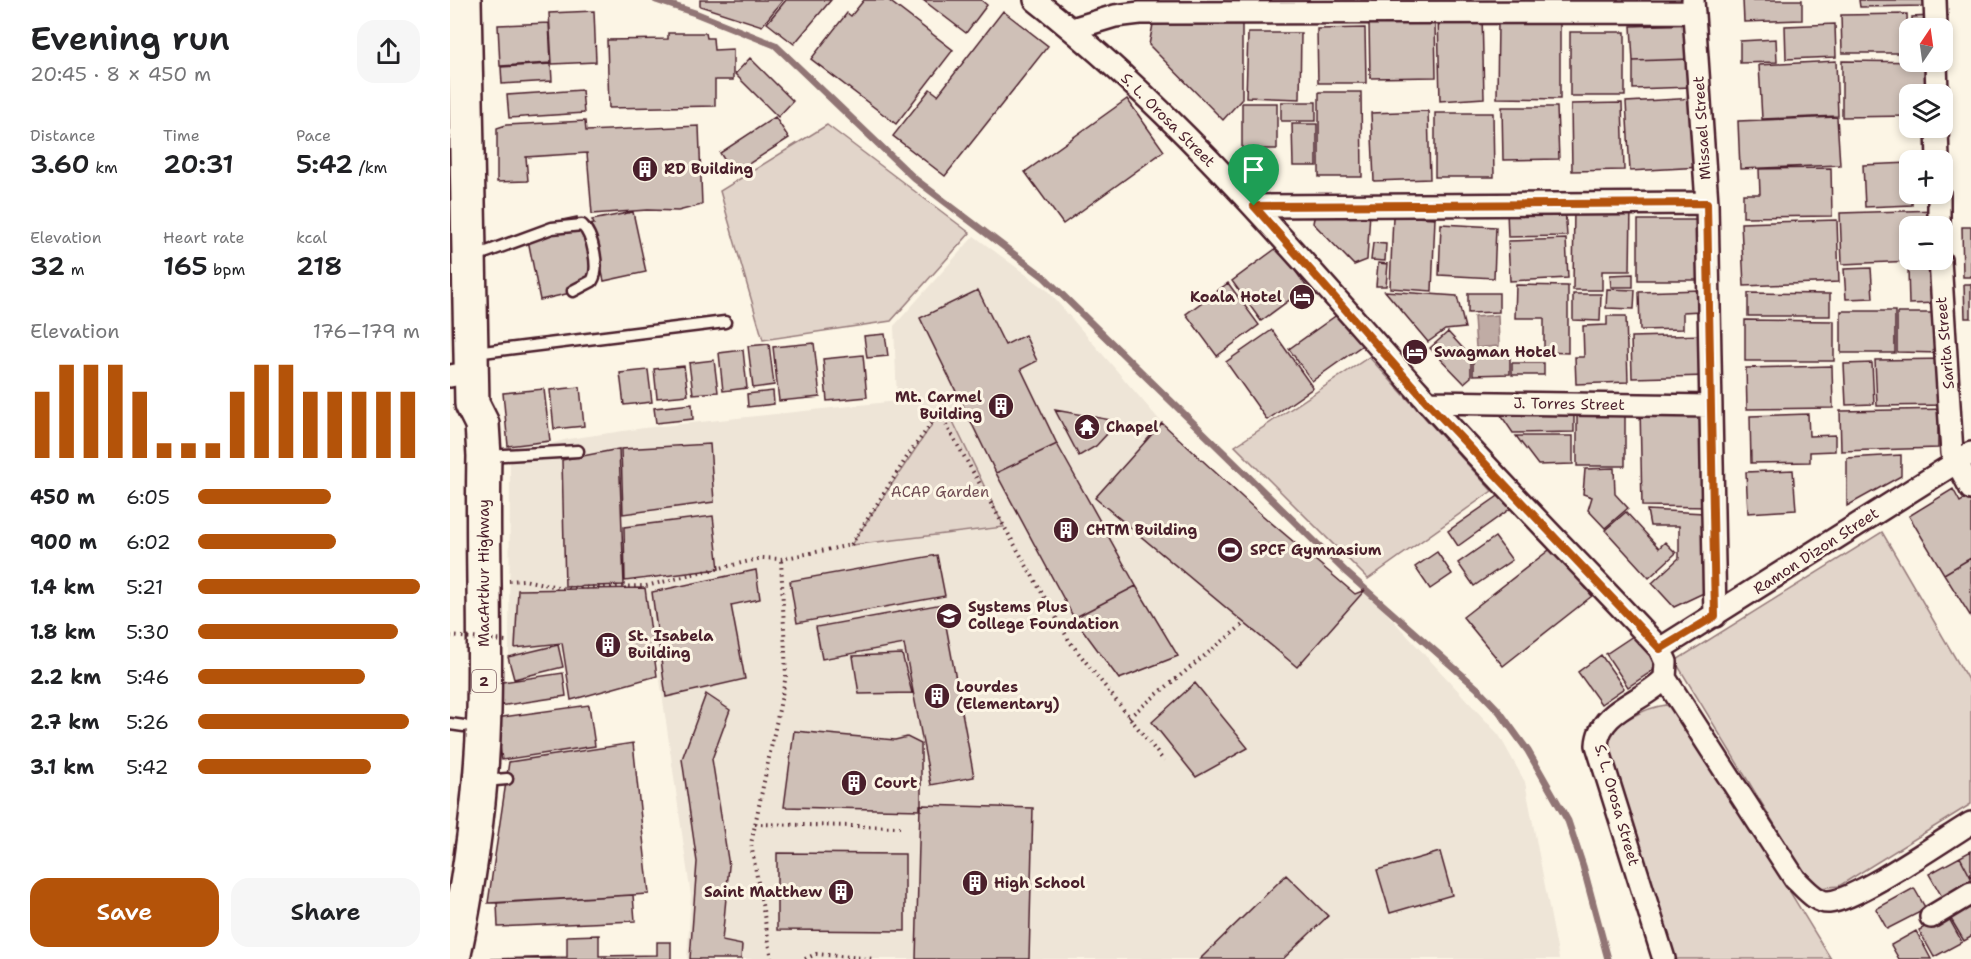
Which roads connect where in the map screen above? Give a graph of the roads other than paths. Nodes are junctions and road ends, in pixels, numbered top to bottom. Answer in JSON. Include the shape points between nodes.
{"nodes":[{"id":1,"x":464,"y":0,"type":"edge"},
{"id":2,"x":1035,"y":0,"type":"edge"},
{"id":3,"x":1935,"y":0,"type":"edge"},
{"id":4,"x":1693,"y":6,"type":"edge"},
{"id":5,"x":1936,"y":18,"type":"edge"},
{"id":6,"x":1072,"y":29,"type":"junction"},
{"id":7,"x":460,"y":60,"type":"edge"},
{"id":8,"x":1707,"y":203,"type":"junction"},
{"id":9,"x":1254,"y":206,"type":"junction"},
{"id":10,"x":469,"y":258,"type":"junction"},
{"id":11,"x":1941,"y":270,"type":"edge"},
{"id":12,"x":573,"y":291,"type":"dead end"},
{"id":13,"x":725,"y":322,"type":"dead end"},
{"id":14,"x":464,"y":367,"type":"edge"},
{"id":15,"x":1427,"y":402,"type":"junction"},
{"id":16,"x":472,"y":404,"type":"junction"},
{"id":17,"x":1710,"y":406,"type":"junction"},
{"id":18,"x":578,"y":451,"type":"dead end"},
{"id":19,"x":484,"y":456,"type":"junction"},
{"id":20,"x":1963,"y":457,"type":"edge"},
{"id":21,"x":1971,"y":489,"type":"edge"},
{"id":22,"x":1715,"y":616,"type":"junction"},
{"id":23,"x":1660,"y":649,"type":"junction"},
{"id":24,"x":1665,"y":678,"type":"junction"},
{"id":25,"x":457,"y":725,"type":"edge"},
{"id":26,"x":1971,"y":823,"type":"edge"},
{"id":27,"x":450,"y":852,"type":"edge"},
{"id":28,"x":1971,"y":893,"type":"edge"},
{"id":29,"x":1930,"y":917,"type":"dead end"},
{"id":30,"x":453,"y":959,"type":"edge"},
{"id":31,"x":1664,"y":959,"type":"edge"}],
"edges":[{"from":1,"to":7,"type":"highway","name":"MacArthur Highway","number":"2"},
{"from":2,"to":6,"type":"street","name":"S. L. Orosa Street"},
{"from":3,"to":5,"type":"street"},
{"from":4,"to":6,"type":"street","via":[[1140,13]]},
{"from":4,"to":8,"type":"street","name":"Missael Street"},
{"from":6,"to":9,"type":"street","name":"S. L. Orosa Street","via":[[1139,89]]},
{"from":7,"to":10,"type":"highway","name":"MacArthur Highway","number":"2"},
{"from":8,"to":9,"type":"street"},
{"from":8,"to":17,"type":"street","name":"Missael Street"},
{"from":9,"to":15,"type":"street","name":"S. L. Orosa Street"},
{"from":10,"to":12,"type":"lane","via":[[552,228],[582,225],[589,233],[596,273],[592,282]]},
{"from":10,"to":14,"type":"highway","name":"MacArthur Highway","number":"2"},
{"from":11,"to":20,"type":"street","name":"Sarita Street","via":[[1951,446]]},
{"from":13,"to":14,"type":"lane"},
{"from":14,"to":16,"type":"highway","name":"MacArthur Highway","number":"2"},
{"from":15,"to":17,"type":"street","name":"J. Torres Street"},
{"from":15,"to":23,"type":"street","name":"S. L. Orosa Street"},
{"from":16,"to":19,"type":"highway","name":"MacArthur Highway","number":"2","via":[[482,424]]},
{"from":16,"to":25,"type":"highway","name":"MacArthur Highway","number":"2","via":[[462,423]]},
{"from":17,"to":22,"type":"street","name":"Missael Street"},
{"from":18,"to":19,"type":"lane"},
{"from":19,"to":30,"type":"highway","name":"MacArthur Highway","number":"2","via":[[484,712],[494,780],[471,857]]},
{"from":20,"to":21,"type":"street"},
{"from":20,"to":22,"type":"street","name":"Ramon Dizon Street"},
{"from":22,"to":23,"type":"street","name":"Ramon Dizon Street"},
{"from":23,"to":24,"type":"street","via":[[1666,662]]},
{"from":24,"to":26,"type":"street","via":[[1796,879],[1814,897],[1829,902],[1865,888]]},
{"from":24,"to":31,"type":"street","name":"S. L. Orosa Street","via":[[1608,718],[1601,726],[1597,745]]},
{"from":25,"to":27,"type":"highway","name":"MacArthur Highway","number":"2","via":[[462,780]]},
{"from":28,"to":29,"type":"street"}]}
